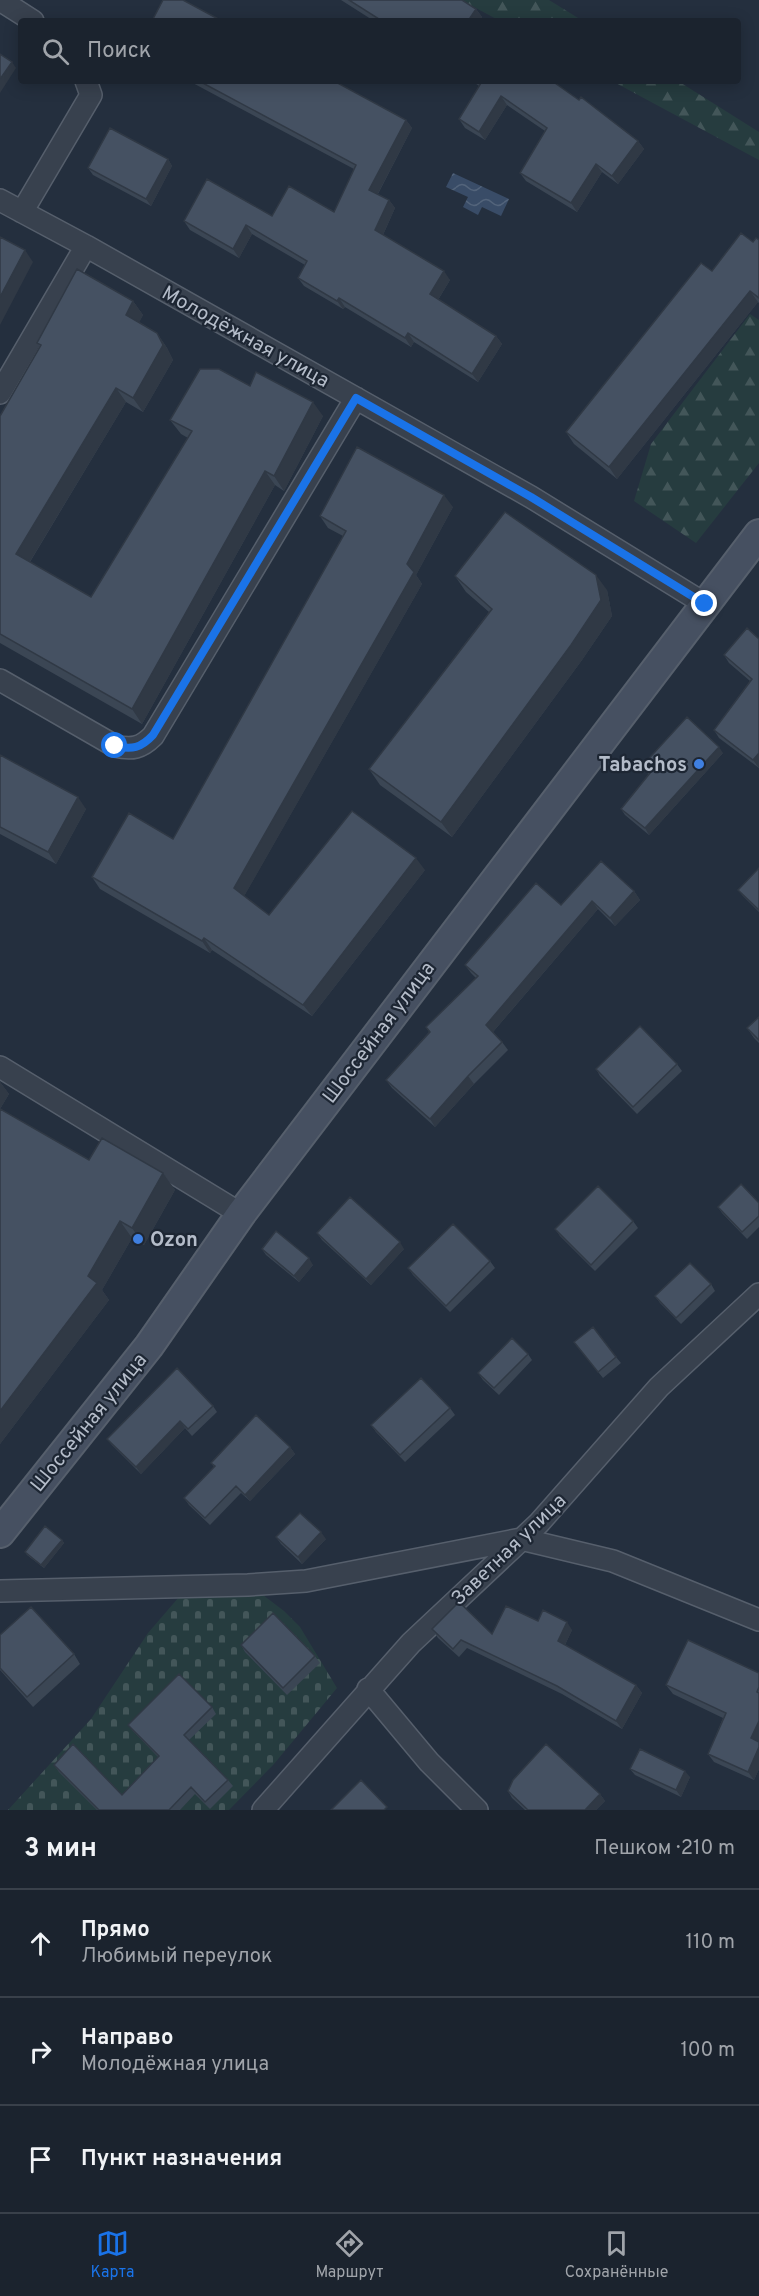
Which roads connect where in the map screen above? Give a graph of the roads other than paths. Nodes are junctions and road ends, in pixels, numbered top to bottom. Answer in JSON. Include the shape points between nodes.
{"nodes":[{"id":1,"x":0,"y":0,"type":"edge"},
{"id":2,"x":28,"y":18,"type":"edge"},
{"id":3,"x":87,"y":84,"type":"edge"},
{"id":4,"x":0,"y":200,"type":"edge"},
{"id":5,"x":22,"y":212,"type":"junction"},
{"id":6,"x":86,"y":246,"type":"junction"},
{"id":7,"x":0,"y":393,"type":"edge"},
{"id":8,"x":356,"y":398,"type":"junction"},
{"id":9,"x":759,"y":534,"type":"edge"},
{"id":10,"x":705,"y":604,"type":"junction"},
{"id":11,"x":0,"y":680,"type":"edge"},
{"id":12,"x":0,"y":1067,"type":"edge"},
{"id":13,"x":241,"y":1214,"type":"junction"},
{"id":14,"x":759,"y":1294,"type":"edge"},
{"id":15,"x":0,"y":1533,"type":"edge"},
{"id":16,"x":521,"y":1539,"type":"junction"},
{"id":17,"x":0,"y":1591,"type":"edge"},
{"id":18,"x":759,"y":1620,"type":"edge"},
{"id":19,"x":368,"y":1689,"type":"junction"},
{"id":20,"x":263,"y":1810,"type":"edge"},
{"id":21,"x":477,"y":1810,"type":"edge"}],
"edges":[{"from":1,"to":2,"type":"street"},
{"from":3,"to":5,"type":"street","via":[[91,95]]},
{"from":4,"to":5,"type":"street","name":"Молодёжная улица"},
{"from":5,"to":6,"type":"street","name":"Молодёжная улица"},
{"from":6,"to":7,"type":"street"},
{"from":6,"to":8,"type":"street","name":"Молодёжная улица"},
{"from":8,"to":10,"type":"street","name":"Молодёжная улица","via":[[531,497]]},
{"from":8,"to":11,"type":"street","via":[[143,746],[115,746]]},
{"from":9,"to":10,"type":"street","name":"Шоссейная улица"},
{"from":10,"to":13,"type":"street","name":"Шоссейная улица"},
{"from":12,"to":13,"type":"street"},
{"from":13,"to":15,"type":"street","name":"Шоссейная улица","via":[[149,1346]]},
{"from":14,"to":16,"type":"street","name":"Заветная улица","via":[[659,1386]]},
{"from":16,"to":17,"type":"street","via":[[306,1581]]},
{"from":16,"to":18,"type":"street","via":[[613,1561]]},
{"from":16,"to":19,"type":"street","name":"Заветная улица"},
{"from":19,"to":20,"type":"street","name":"Заветная улица"},
{"from":19,"to":21,"type":"street","via":[[429,1762]]}]}
